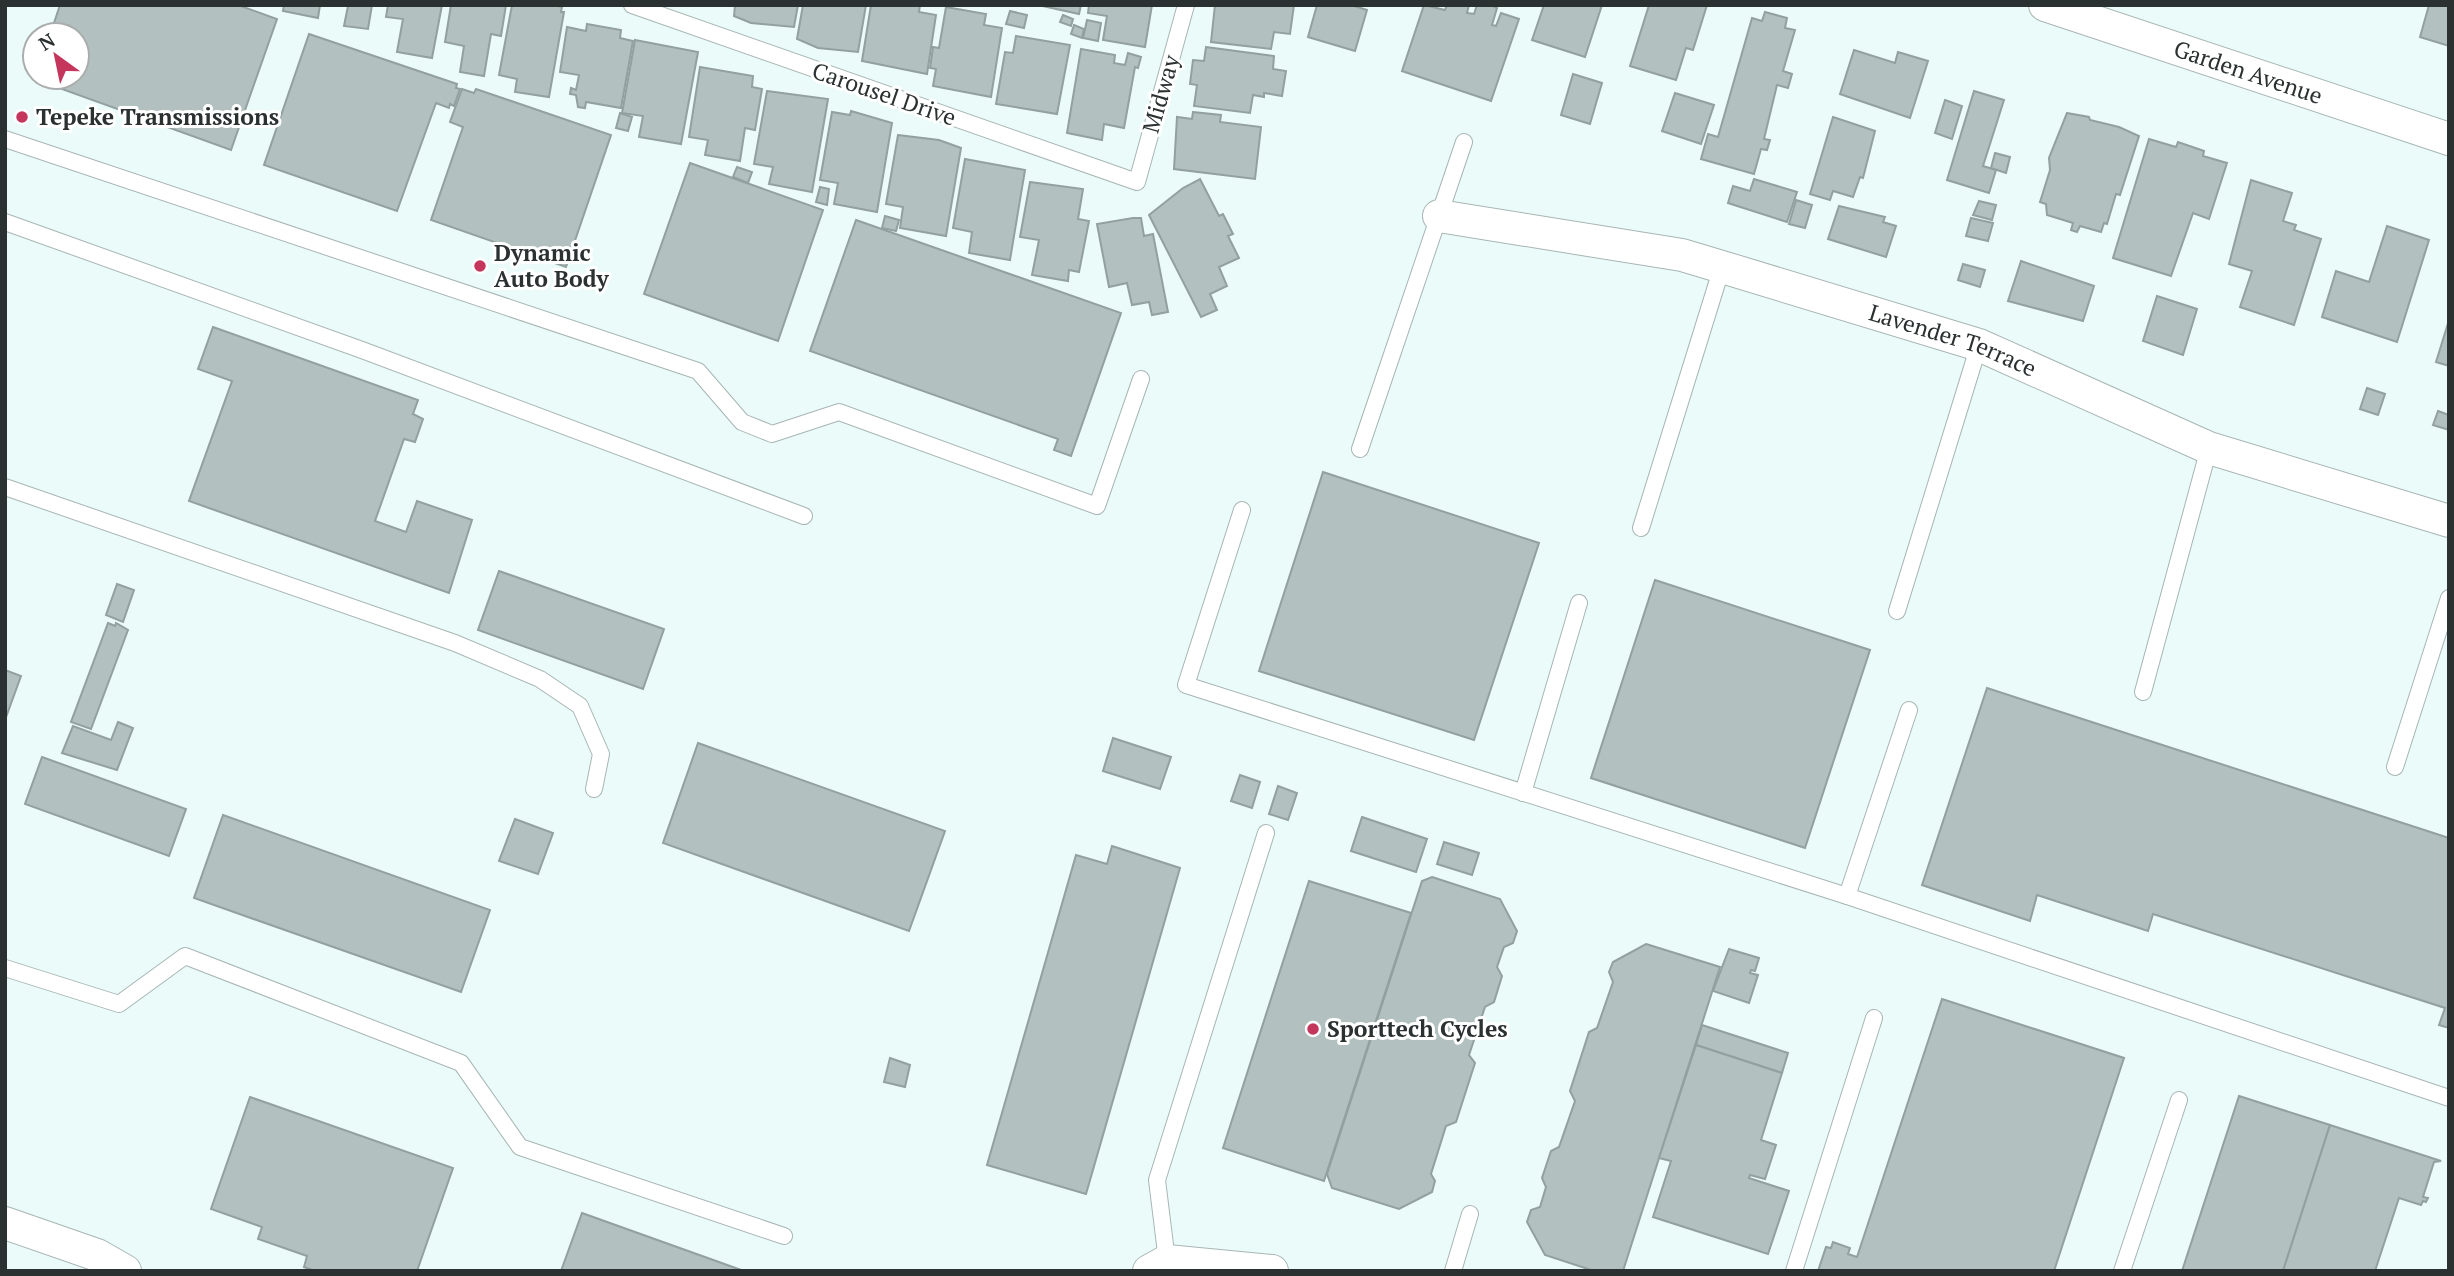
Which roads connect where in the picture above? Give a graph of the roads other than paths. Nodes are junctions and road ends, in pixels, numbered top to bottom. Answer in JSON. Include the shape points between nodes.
{"nodes":[{"id":1,"x":632,"y":5,"type":"edge"},
{"id":2,"x":1186,"y":5,"type":"edge"},
{"id":3,"x":2045,"y":5,"type":"edge"},
{"id":4,"x":5,"y":139,"type":"edge"},
{"id":5,"x":2449,"y":139,"type":"edge"},
{"id":6,"x":1464,"y":142,"type":"dead end"},
{"id":7,"x":1137,"y":182,"type":"joint"},
{"id":8,"x":1439,"y":216,"type":"junction"},
{"id":9,"x":5,"y":222,"type":"edge"},
{"id":10,"x":1722,"y":267,"type":"junction"},
{"id":11,"x":1979,"y":345,"type":"junction"},
{"id":12,"x":1141,"y":379,"type":"dead end"},
{"id":13,"x":2209,"y":448,"type":"junction"},
{"id":14,"x":1360,"y":449,"type":"dead end"},
{"id":15,"x":5,"y":487,"type":"edge"},
{"id":16,"x":1242,"y":510,"type":"dead end"},
{"id":17,"x":804,"y":516,"type":"dead end"},
{"id":18,"x":2449,"y":521,"type":"edge"},
{"id":19,"x":1641,"y":528,"type":"dead end"},
{"id":20,"x":2449,"y":598,"type":"edge"},
{"id":21,"x":1580,"y":603,"type":"dead end"},
{"id":22,"x":1897,"y":611,"type":"dead end"},
{"id":23,"x":2143,"y":692,"type":"dead end"},
{"id":24,"x":1909,"y":710,"type":"dead end"},
{"id":25,"x":2395,"y":767,"type":"dead end"},
{"id":26,"x":594,"y":789,"type":"dead end"},
{"id":27,"x":1523,"y":793,"type":"junction"},
{"id":28,"x":1266,"y":834,"type":"dead end"},
{"id":29,"x":1847,"y":896,"type":"junction"},
{"id":30,"x":5,"y":968,"type":"edge"},
{"id":31,"x":1874,"y":1018,"type":"dead end"},
{"id":32,"x":2449,"y":1098,"type":"edge"},
{"id":33,"x":2179,"y":1100,"type":"dead end"},
{"id":34,"x":1470,"y":1214,"type":"dead end"},
{"id":35,"x":5,"y":1223,"type":"edge"},
{"id":36,"x":784,"y":1236,"type":"dead end"},
{"id":37,"x":1158,"y":1266,"type":"edge"},
{"id":38,"x":125,"y":1271,"type":"edge"},
{"id":39,"x":1272,"y":1271,"type":"edge"},
{"id":40,"x":1452,"y":1271,"type":"edge"},
{"id":41,"x":1794,"y":1271,"type":"edge"},
{"id":42,"x":2122,"y":1271,"type":"edge"}],
"edges":[{"from":1,"to":7,"type":"lane","name":"Carousel Drive"},
{"from":2,"to":7,"type":"lane","name":"Midway"},
{"from":3,"to":5,"type":"street","name":"Garden Avenue"},
{"from":4,"to":12,"type":"lane","via":[[698,371],[742,422],[772,434],[839,412],[1097,506]]},
{"from":6,"to":8,"type":"lane"},
{"from":8,"to":10,"type":"street","name":"Lavender Terrace","via":[[1682,255]]},
{"from":8,"to":14,"type":"lane"},
{"from":9,"to":17,"type":"lane"},
{"from":10,"to":11,"type":"street","name":"Lavender Terrace"},
{"from":10,"to":19,"type":"lane"},
{"from":11,"to":13,"type":"street","name":"Lavender Terrace"},
{"from":11,"to":22,"type":"lane"},
{"from":13,"to":18,"type":"street","name":"Lavender Terrace"},
{"from":13,"to":23,"type":"lane"},
{"from":15,"to":26,"type":"lane","via":[[455,643],[540,679],[580,706],[601,754]]},
{"from":16,"to":27,"type":"lane","via":[[1186,685]]},
{"from":20,"to":25,"type":"lane"},
{"from":21,"to":27,"type":"lane"},
{"from":24,"to":29,"type":"lane"},
{"from":27,"to":29,"type":"lane"},
{"from":28,"to":37,"type":"lane","via":[[1157,1180]]},
{"from":29,"to":32,"type":"lane"},
{"from":30,"to":36,"type":"lane","via":[[119,1004],[185,957],[461,1063],[520,1147]]},
{"from":31,"to":41,"type":"lane"},
{"from":33,"to":42,"type":"lane"},
{"from":34,"to":40,"type":"lane"},
{"from":35,"to":38,"type":"street","via":[[97,1255]]},
{"from":37,"to":39,"type":"street"}]}
